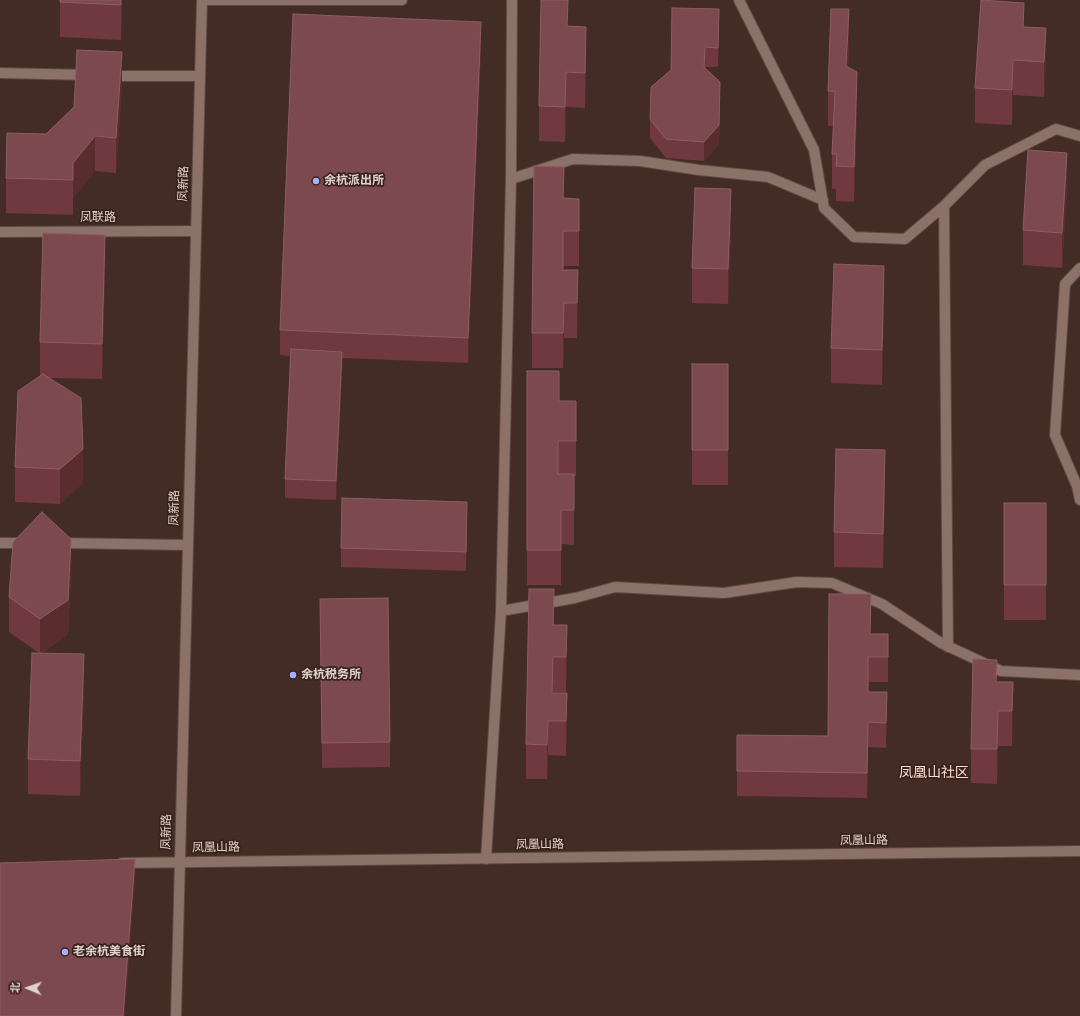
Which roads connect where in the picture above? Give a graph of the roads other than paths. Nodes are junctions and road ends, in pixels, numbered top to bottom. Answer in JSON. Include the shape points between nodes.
{"nodes":[{"id":1,"x":202,"y":0,"type":"edge"},
{"id":2,"x":402,"y":0,"type":"edge"},
{"id":3,"x":512,"y":0,"type":"edge"},
{"id":4,"x":739,"y":0,"type":"edge"},
{"id":5,"x":0,"y":73,"type":"edge"},
{"id":6,"x":200,"y":76,"type":"junction"},
{"id":7,"x":1080,"y":136,"type":"edge"},
{"id":8,"x":511,"y":179,"type":"junction"},
{"id":9,"x":823,"y":200,"type":"junction"},
{"id":10,"x":944,"y":206,"type":"junction"},
{"id":11,"x":195,"y":231,"type":"junction"},
{"id":12,"x":0,"y":232,"type":"edge"},
{"id":13,"x":1080,"y":268,"type":"edge"},
{"id":14,"x":1080,"y":500,"type":"edge"},
{"id":15,"x":0,"y":543,"type":"edge"},
{"id":16,"x":188,"y":544,"type":"junction"},
{"id":17,"x":501,"y":612,"type":"junction"},
{"id":18,"x":948,"y":647,"type":"junction"},
{"id":19,"x":1080,"y":675,"type":"edge"},
{"id":20,"x":1080,"y":851,"type":"edge"},
{"id":21,"x":486,"y":859,"type":"junction"},
{"id":22,"x":180,"y":862,"type":"junction"},
{"id":23,"x":110,"y":863,"type":"edge"},
{"id":24,"x":176,"y":1016,"type":"edge"}],
"edges":[{"from":1,"to":2,"type":"street"},
{"from":1,"to":6,"type":"street","name":"凤新路"},
{"from":3,"to":8,"type":"street"},
{"from":4,"to":9,"type":"street","via":[[814,150]]},
{"from":5,"to":6,"type":"street"},
{"from":6,"to":11,"type":"street","name":"凤新路"},
{"from":7,"to":10,"type":"street","via":[[1056,130],[985,165]]},
{"from":8,"to":9,"type":"street","via":[[573,159],[640,161],[768,177]]},
{"from":8,"to":17,"type":"street"},
{"from":9,"to":10,"type":"street","via":[[824,208],[854,237],[905,239]]},
{"from":10,"to":18,"type":"street"},
{"from":11,"to":12,"type":"street","name":"凤联路"},
{"from":11,"to":16,"type":"street","name":"凤新路"},
{"from":13,"to":14,"type":"street","via":[[1065,284],[1055,435],[1077,486]]},
{"from":15,"to":16,"type":"street"},
{"from":16,"to":22,"type":"street","name":"凤新路"},
{"from":17,"to":18,"type":"street","via":[[615,588],[724,593],[797,582],[832,583],[882,604]]},
{"from":17,"to":21,"type":"street"},
{"from":18,"to":19,"type":"street","via":[[1001,671]]},
{"from":20,"to":21,"type":"street","name":"凤凰山路"},
{"from":21,"to":22,"type":"street","name":"凤凰山路"},
{"from":22,"to":23,"type":"street","name":"凤凰山路"},
{"from":22,"to":24,"type":"street","name":"凤新路"}]}
